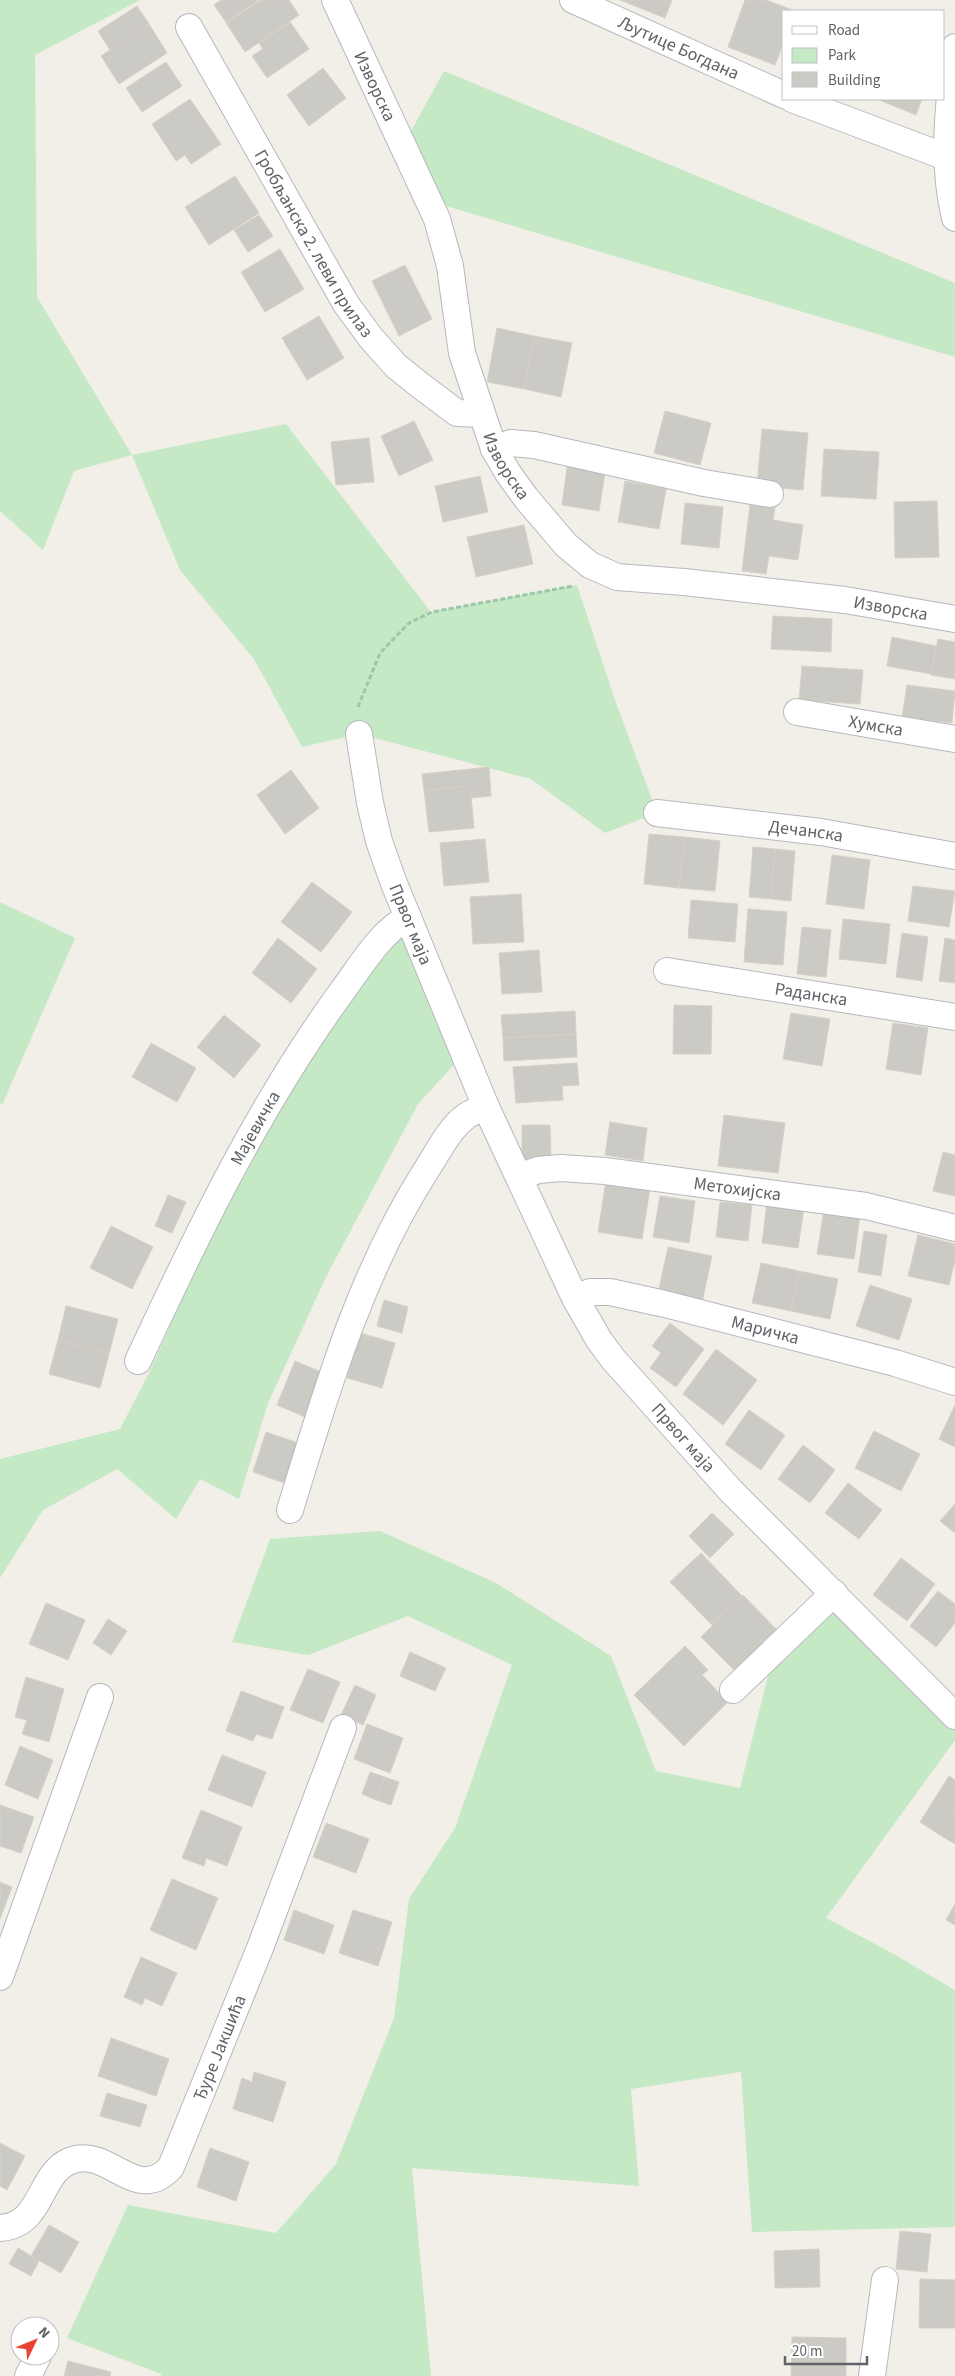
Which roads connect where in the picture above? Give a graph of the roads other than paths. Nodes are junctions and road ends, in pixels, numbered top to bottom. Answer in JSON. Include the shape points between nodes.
{"nodes":[{"id":1,"x":335,"y":0,"type":"edge"},
{"id":2,"x":573,"y":0,"type":"edge"},
{"id":3,"x":188,"y":27,"type":"dead end"},
{"id":4,"x":955,"y":47,"type":"edge"},
{"id":5,"x":782,"y":95,"type":"edge"},
{"id":6,"x":795,"y":100,"type":"edge"},
{"id":7,"x":946,"y":157,"type":"junction"},
{"id":8,"x":955,"y":218,"type":"edge"},
{"id":9,"x":482,"y":414,"type":"junction"},
{"id":10,"x":494,"y":448,"type":"junction"},
{"id":11,"x":770,"y":494,"type":"dead end"},
{"id":12,"x":955,"y":619,"type":"edge"},
{"id":13,"x":797,"y":712,"type":"dead end"},
{"id":14,"x":358,"y":723,"type":"road end"},
{"id":15,"x":955,"y":740,"type":"edge"},
{"id":16,"x":657,"y":813,"type":"dead end"},
{"id":17,"x":955,"y":856,"type":"edge"},
{"id":18,"x":408,"y":917,"type":"junction"},
{"id":19,"x":667,"y":971,"type":"dead end"},
{"id":20,"x":955,"y":1017,"type":"edge"},
{"id":21,"x":486,"y":1107,"type":"junction"},
{"id":22,"x":519,"y":1176,"type":"junction"},
{"id":23,"x":955,"y":1228,"type":"edge"},
{"id":24,"x":575,"y":1298,"type":"junction"},
{"id":25,"x":138,"y":1361,"type":"dead end"},
{"id":26,"x":955,"y":1382,"type":"edge"},
{"id":27,"x":290,"y":1510,"type":"dead end"},
{"id":28,"x":834,"y":1593,"type":"junction"},
{"id":29,"x":733,"y":1690,"type":"dead end"},
{"id":30,"x":100,"y":1697,"type":"dead end"},
{"id":31,"x":955,"y":1716,"type":"edge"},
{"id":32,"x":343,"y":1728,"type":"dead end"},
{"id":33,"x":0,"y":1977,"type":"edge"},
{"id":34,"x":0,"y":2228,"type":"edge"},
{"id":35,"x":885,"y":2280,"type":"dead end"},
{"id":36,"x":872,"y":2376,"type":"edge"}],
"edges":[{"from":1,"to":9,"type":"street","name":"Изворска","via":[[437,219],[450,266],[462,353]]},
{"from":2,"to":5,"type":"street","name":"Љутице Богдана"},
{"from":3,"to":9,"type":"street","name":"Гробљанска 2. леви прилаз","via":[[346,304],[370,338],[396,366],[457,413]]},
{"from":4,"to":7,"type":"street"},
{"from":6,"to":7,"type":"street"},
{"from":7,"to":8,"type":"street"},
{"from":9,"to":10,"type":"street","name":"Изворска"},
{"from":10,"to":11,"type":"street","via":[[511,443],[534,445],[704,483]]},
{"from":10,"to":12,"type":"street","name":"Изворска","via":[[526,498],[566,545],[590,565],[617,577],[845,600]]},
{"from":13,"to":15,"type":"street","name":"Хумска"},
{"from":14,"to":18,"type":"street","name":"Првог маја","via":[[379,841]]},
{"from":16,"to":17,"type":"street","name":"Дечанска","via":[[821,832]]},
{"from":18,"to":21,"type":"street","name":"Првог маја"},
{"from":18,"to":25,"type":"street","name":"Мајевичка","via":[[390,929],[353,977],[275,1090],[198,1233]]},
{"from":19,"to":20,"type":"street","name":"Раданска"},
{"from":21,"to":22,"type":"street","name":"Првог маја"},
{"from":21,"to":27,"type":"street","via":[[465,1117],[447,1137],[390,1235],[359,1300],[333,1369]]},
{"from":22,"to":23,"type":"street","name":"Метохијска","via":[[553,1168],[606,1171],[866,1206]]},
{"from":22,"to":24,"type":"street","name":"Првог маја"},
{"from":24,"to":26,"type":"street","name":"Маричка","via":[[590,1292],[610,1292],[665,1304],[894,1363]]},
{"from":24,"to":28,"type":"street","name":"Првог маја","via":[[598,1340],[613,1359],[731,1491]]},
{"from":28,"to":29,"type":"street"},
{"from":28,"to":31,"type":"street","name":"Првог маја"},
{"from":30,"to":33,"type":"street"},
{"from":32,"to":34,"type":"street","name":"Ђуре Јакшића","via":[[260,1948],[171,2167],[163,2176],[138,2180],[87,2159],[66,2162],[55,2170],[33,2210],[14,2225]]},
{"from":35,"to":36,"type":"street"}]}
